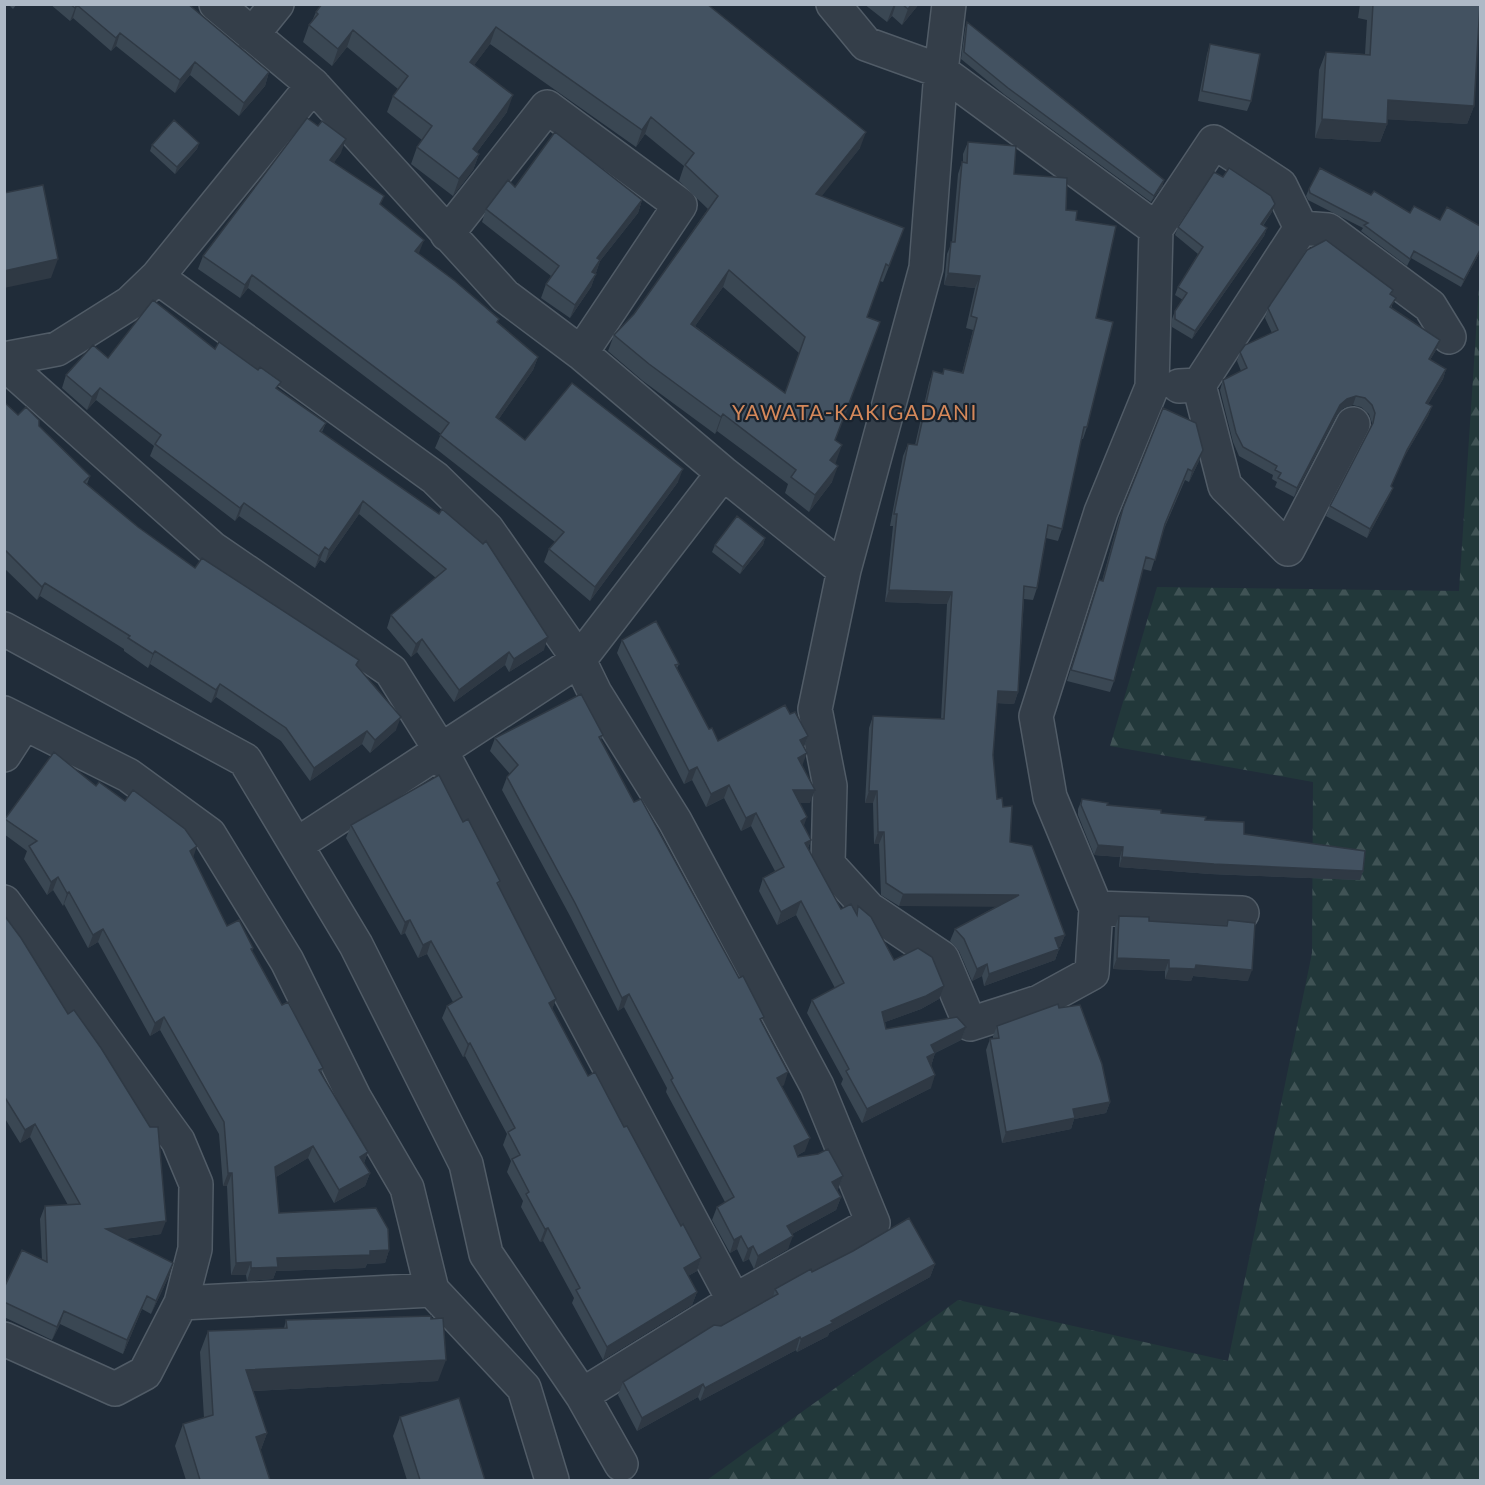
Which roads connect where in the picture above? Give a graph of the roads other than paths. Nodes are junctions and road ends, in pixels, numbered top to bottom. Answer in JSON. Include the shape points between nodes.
{"nodes":[{"id":1,"x":216,"y":4,"type":"edge"},
{"id":2,"x":277,"y":4,"type":"edge"},
{"id":3,"x":833,"y":4,"type":"edge"},
{"id":4,"x":949,"y":4,"type":"edge"},
{"id":5,"x":252,"y":35,"type":"junction"},
{"id":6,"x":941,"y":71,"type":"junction"},
{"id":7,"x":313,"y":85,"type":"junction"},
{"id":8,"x":1301,"y":228,"type":"junction"},
{"id":9,"x":1156,"y":229,"type":"junction"},
{"id":10,"x":447,"y":234,"type":"junction"},
{"id":11,"x":157,"y":277,"type":"junction"},
{"id":12,"x":1449,"y":337,"type":"dead end"},
{"id":13,"x":581,"y":353,"type":"junction"},
{"id":14,"x":4,"y":361,"type":"edge"},
{"id":15,"x":1200,"y":385,"type":"junction"},
{"id":16,"x":1152,"y":387,"type":"junction"},
{"id":17,"x":1353,"y":424,"type":"dead end"},
{"id":18,"x":723,"y":473,"type":"junction"},
{"id":19,"x":844,"y":570,"type":"junction"},
{"id":20,"x":4,"y":629,"type":"edge"},
{"id":21,"x":579,"y":660,"type":"junction"},
{"id":22,"x":14,"y":718,"type":"edge"},
{"id":23,"x":441,"y":751,"type":"junction"},
{"id":24,"x":4,"y":755,"type":"edge"},
{"id":25,"x":296,"y":845,"type":"junction"},
{"id":26,"x":4,"y":902,"type":"edge"},
{"id":27,"x":1096,"y":908,"type":"junction"},
{"id":28,"x":1242,"y":913,"type":"dead end"},
{"id":29,"x":432,"y":1290,"type":"junction"},
{"id":30,"x":734,"y":1301,"type":"junction"},
{"id":31,"x":180,"y":1303,"type":"junction"},
{"id":32,"x":4,"y":1339,"type":"edge"},
{"id":33,"x":582,"y":1395,"type":"junction"},
{"id":34,"x":621,"y":1464,"type":"dead end"},
{"id":35,"x":552,"y":1480,"type":"edge"}],
"edges":[{"from":1,"to":5,"type":"street"},
{"from":2,"to":5,"type":"street"},
{"from":3,"to":6,"type":"street","via":[[866,44]]},
{"from":4,"to":6,"type":"street"},
{"from":5,"to":7,"type":"street"},
{"from":6,"to":9,"type":"street"},
{"from":6,"to":19,"type":"street","via":[[926,268]]},
{"from":7,"to":10,"type":"street"},
{"from":7,"to":11,"type":"street"},
{"from":8,"to":9,"type":"street","via":[[1280,185],[1214,142]]},
{"from":8,"to":12,"type":"street","via":[[1329,230],[1430,306]]},
{"from":8,"to":15,"type":"street"},
{"from":9,"to":16,"type":"street"},
{"from":10,"to":13,"type":"street","via":[[505,296]]},
{"from":10,"to":13,"type":"street","via":[[548,107],[680,205]]},
{"from":11,"to":14,"type":"street","via":[[130,303],[57,349]]},
{"from":11,"to":21,"type":"street","via":[[435,478],[487,529]]},
{"from":13,"to":18,"type":"street"},
{"from":14,"to":23,"type":"street","via":[[212,548],[391,671]]},
{"from":15,"to":16,"type":"street"},
{"from":15,"to":17,"type":"street","via":[[1225,486],[1288,549]]},
{"from":16,"to":27,"type":"street","via":[[1101,512],[1036,716],[1050,797]]},
{"from":18,"to":19,"type":"street"},
{"from":18,"to":21,"type":"street"},
{"from":19,"to":27,"type":"street","via":[[815,709],[830,786],[828,864],[869,909],[942,958],[970,1024],[1039,1002],[1092,973]]},
{"from":20,"to":25,"type":"street","via":[[245,760]]},
{"from":21,"to":23,"type":"street"},
{"from":21,"to":30,"type":"street","via":[[595,693],[675,821],[817,1086],[873,1223]]},
{"from":22,"to":24,"type":"street"},
{"from":22,"to":29,"type":"street","via":[[128,775],[209,834],[286,961],[354,1097],[407,1188]]},
{"from":23,"to":25,"type":"street"},
{"from":23,"to":30,"type":"street"},
{"from":25,"to":33,"type":"street","via":[[356,945],[466,1164],[486,1254]]},
{"from":26,"to":31,"type":"street","via":[[178,1141],[196,1184],[195,1249]]},
{"from":27,"to":28,"type":"street"},
{"from":29,"to":31,"type":"street"},
{"from":29,"to":35,"type":"street","via":[[524,1388]]},
{"from":30,"to":33,"type":"street"},
{"from":31,"to":32,"type":"street","via":[[145,1373],[115,1389]]},
{"from":33,"to":34,"type":"street"}]}
